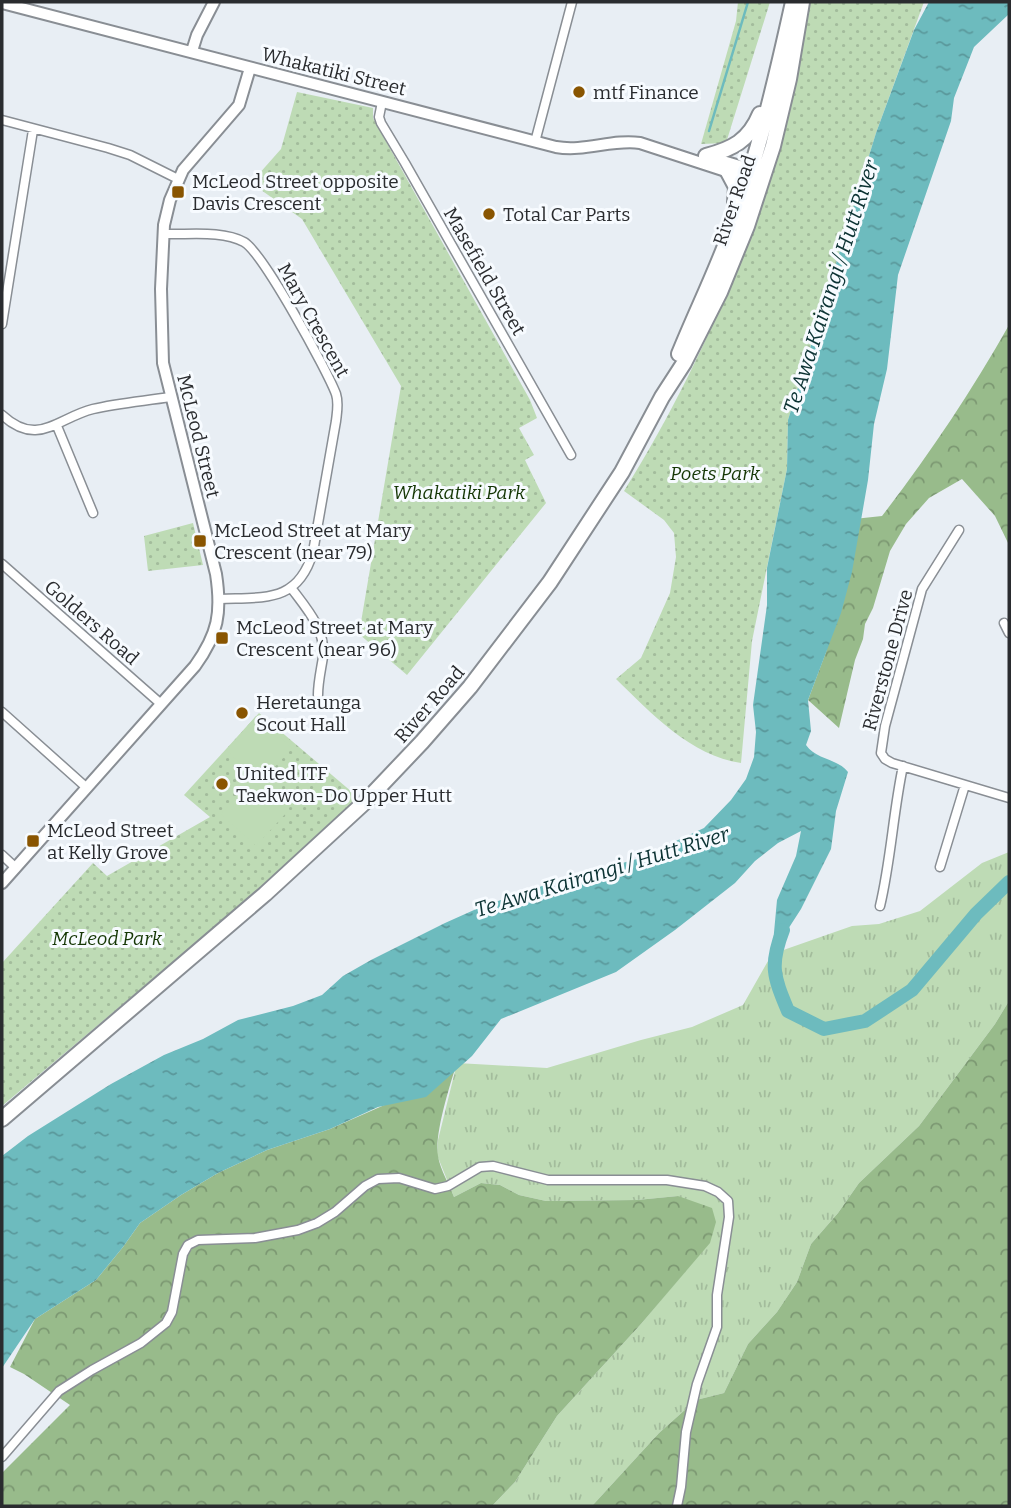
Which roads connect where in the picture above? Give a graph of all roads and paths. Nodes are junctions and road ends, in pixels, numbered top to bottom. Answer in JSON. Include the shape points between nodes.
{"nodes":[{"id":1,"x":214,"y":2,"type":"edge"},
{"id":2,"x":572,"y":2,"type":"edge"},
{"id":3,"x":791,"y":2,"type":"edge"},
{"id":4,"x":802,"y":2,"type":"edge"},
{"id":5,"x":2,"y":3,"type":"edge"},
{"id":6,"x":192,"y":51,"type":"junction"},
{"id":7,"x":250,"y":68,"type":"junction"},
{"id":8,"x":383,"y":102,"type":"junction"},
{"id":9,"x":2,"y":120,"type":"edge"},
{"id":10,"x":33,"y":130,"type":"junction"},
{"id":11,"x":535,"y":142,"type":"junction"},
{"id":12,"x":659,"y":148,"type":"junction"},
{"id":13,"x":706,"y":156,"type":"junction"},
{"id":14,"x":728,"y":172,"type":"junction"},
{"id":15,"x":750,"y":172,"type":"junction"},
{"id":16,"x":178,"y":179,"type":"junction"},
{"id":17,"x":164,"y":234,"type":"junction"},
{"id":18,"x":709,"y":283,"type":"junction"},
{"id":19,"x":706,"y":317,"type":"junction"},
{"id":20,"x":2,"y":324,"type":"edge"},
{"id":21,"x":170,"y":397,"type":"junction"},
{"id":22,"x":662,"y":397,"type":"junction"},
{"id":23,"x":2,"y":415,"type":"edge"},
{"id":24,"x":57,"y":426,"type":"junction"},
{"id":25,"x":571,"y":455,"type":"dead end"},
{"id":26,"x":93,"y":513,"type":"dead end"},
{"id":27,"x":959,"y":530,"type":"dead end"},
{"id":28,"x":2,"y":564,"type":"edge"},
{"id":29,"x":292,"y":589,"type":"junction"},
{"id":30,"x":220,"y":599,"type":"junction"},
{"id":31,"x":1004,"y":623,"type":"dead end"},
{"id":32,"x":1009,"y":633,"type":"edge"},
{"id":33,"x":318,"y":695,"type":"dead end"},
{"id":34,"x":161,"y":704,"type":"junction"},
{"id":35,"x":2,"y":712,"type":"edge"},
{"id":36,"x":904,"y":766,"type":"junction"},
{"id":37,"x":965,"y":785,"type":"junction"},
{"id":38,"x":88,"y":788,"type":"junction"},
{"id":39,"x":1009,"y":798,"type":"edge"},
{"id":40,"x":2,"y":855,"type":"edge"},
{"id":41,"x":940,"y":867,"type":"dead end"},
{"id":42,"x":16,"y":868,"type":"junction"},
{"id":43,"x":2,"y":883,"type":"edge"},
{"id":44,"x":880,"y":906,"type":"dead end"},
{"id":45,"x":2,"y":1119,"type":"edge"},
{"id":46,"x":2,"y":1457,"type":"edge"},
{"id":47,"x":677,"y":1506,"type":"edge"}],
"edges":[{"from":1,"to":6,"type":"street"},
{"from":2,"to":11,"type":"street"},
{"from":3,"to":13,"type":"highway","via":[[756,124],[738,144]]},
{"from":3,"to":15,"type":"highway","name":"River Road","via":[[772,96]]},
{"from":4,"to":15,"type":"highway","via":[[761,160]]},
{"from":4,"to":19,"type":"highway","name":"River Road","via":[[789,79],[763,178]]},
{"from":5,"to":6,"type":"street","name":"Whakatiki Street"},
{"from":6,"to":7,"type":"street","name":"Whakatiki Street"},
{"from":7,"to":8,"type":"street","name":"Whakatiki Street"},
{"from":7,"to":16,"type":"street","name":"McLeod Street","via":[[239,105]]},
{"from":8,"to":11,"type":"street","name":"Whakatiki Street"},
{"from":8,"to":25,"type":"street","name":"Masefield Street","via":[[381,124]]},
{"from":9,"to":10,"type":"street"},
{"from":10,"to":16,"type":"street","via":[[119,151]]},
{"from":10,"to":20,"type":"street"},
{"from":11,"to":12,"type":"street","name":"Whakatiki Street","via":[[570,149],[624,141]]},
{"from":12,"to":13,"type":"street","name":"Whakatiki Street"},
{"from":12,"to":14,"type":"street","name":"Whakatiki Street"},
{"from":13,"to":15,"type":"street","name":"Whakatiki Street"},
{"from":14,"to":15,"type":"street","name":"Whakatiki Street","via":[[741,176]]},
{"from":14,"to":18,"type":"highway","via":[[736,195]]},
{"from":15,"to":18,"type":"highway","name":"River Road"},
{"from":15,"to":19,"type":"highway","via":[[753,188]]},
{"from":16,"to":17,"type":"street","name":"McLeod Street"},
{"from":17,"to":21,"type":"street","name":"McLeod Street","via":[[161,348]]},
{"from":17,"to":29,"type":"street","name":"Mary Crescent","via":[[227,236],[252,248],[335,392],[337,421],[313,552],[308,569]]},
{"from":18,"to":22,"type":"highway","name":"River Road"},
{"from":19,"to":22,"type":"highway","name":"River Road"},
{"from":21,"to":24,"type":"street","via":[[91,410]]},
{"from":21,"to":30,"type":"street","name":"McLeod Street"},
{"from":22,"to":45,"type":"highway","name":"River Road","via":[[622,472],[550,582],[422,742],[292,871]]},
{"from":23,"to":24,"type":"street","via":[[27,430]]},
{"from":24,"to":26,"type":"street"},
{"from":27,"to":36,"type":"street","name":"Riverstone Drive","via":[[922,589],[885,726],[881,753],[888,761]]},
{"from":28,"to":34,"type":"street","name":"Golders Road"},
{"from":29,"to":30,"type":"street","via":[[268,597]]},
{"from":29,"to":33,"type":"street","via":[[314,618],[323,642]]},
{"from":30,"to":34,"type":"street","name":"McLeod Street","via":[[218,623],[206,650]]},
{"from":31,"to":32,"type":"street"},
{"from":34,"to":38,"type":"street","name":"McLeod Street"},
{"from":35,"to":38,"type":"street"},
{"from":36,"to":37,"type":"street","name":"Riverstone Drive"},
{"from":36,"to":44,"type":"street"},
{"from":37,"to":39,"type":"street","name":"Riverstone Drive"},
{"from":37,"to":41,"type":"street"},
{"from":38,"to":42,"type":"street","name":"McLeod Street"},
{"from":40,"to":42,"type":"street"},
{"from":42,"to":43,"type":"street","name":"McLeod Street"},
{"from":46,"to":47,"type":"street","via":[[59,1391],[166,1323],[188,1245],[198,1240],[255,1238],[298,1230],[335,1212],[379,1179],[399,1178],[435,1189],[480,1167],[493,1166],[548,1180],[667,1180],[705,1186],[728,1201],[717,1327],[686,1432]]}]}
